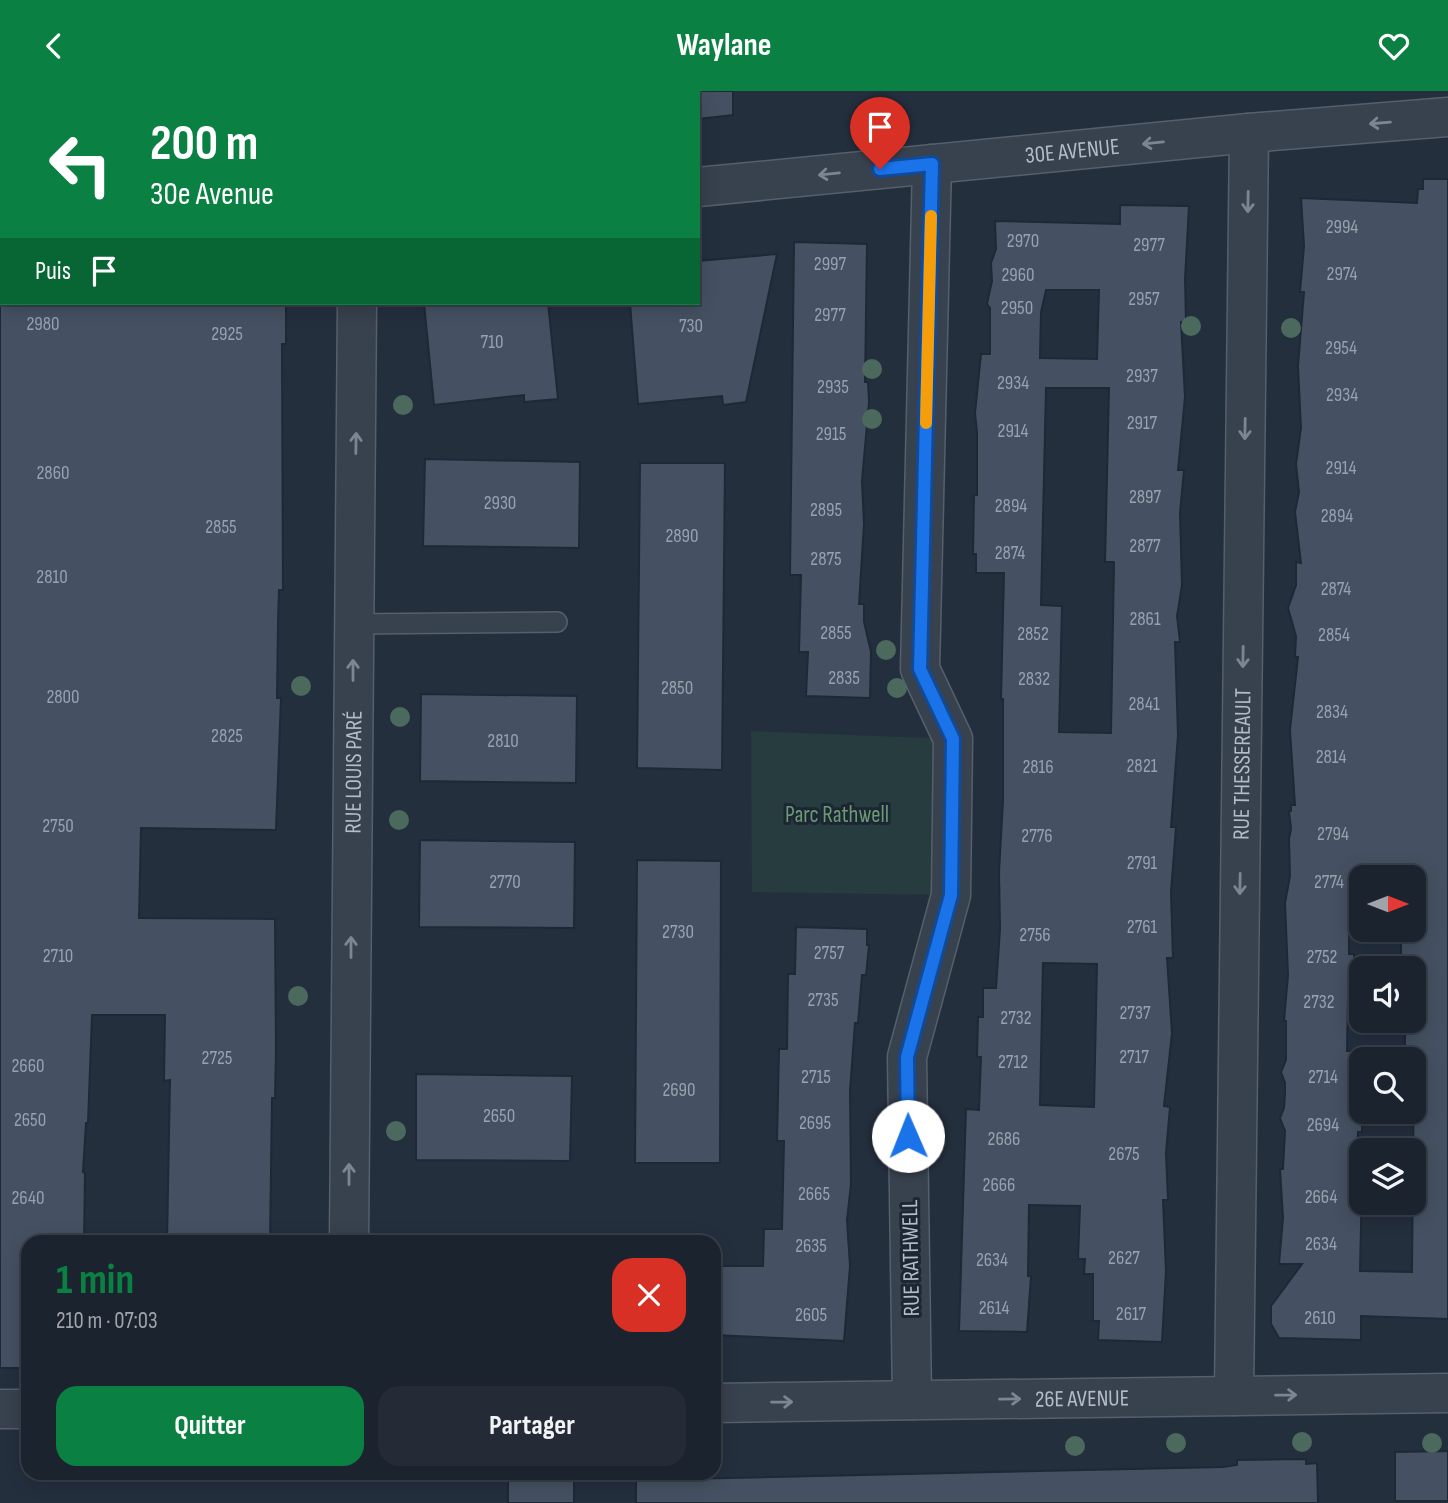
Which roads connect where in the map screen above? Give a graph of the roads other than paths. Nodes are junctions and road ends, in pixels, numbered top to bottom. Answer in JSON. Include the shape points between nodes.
{"nodes":[{"id":1,"x":1448,"y":117,"type":"edge"},
{"id":2,"x":1249,"y":133,"type":"junction"},
{"id":3,"x":932,"y":164,"type":"junction"},
{"id":4,"x":700,"y":187,"type":"edge"},
{"id":5,"x":357,"y":305,"type":"edge"},
{"id":6,"x":557,"y":622,"type":"dead end"},
{"id":7,"x":354,"y":624,"type":"junction"},
{"id":8,"x":349,"y":1235,"type":"edge"},
{"id":9,"x":1448,"y":1393,"type":"edge"},
{"id":10,"x":1234,"y":1396,"type":"junction"},
{"id":11,"x":912,"y":1401,"type":"junction"},
{"id":12,"x":721,"y":1403,"type":"edge"},
{"id":13,"x":0,"y":1409,"type":"edge"},
{"id":14,"x":21,"y":1409,"type":"edge"}],
"edges":[{"from":1,"to":2,"type":"street","name":"30E AVENUE","one_way":true},
{"from":2,"to":3,"type":"street","name":"30E AVENUE","one_way":true},
{"from":2,"to":10,"type":"street","name":"RUE THESSEREAULT","one_way":true},
{"from":3,"to":4,"type":"street","name":"30E AVENUE","one_way":true},
{"from":3,"to":11,"type":"street","name":"RUE RATHWELL","via":[[920,669],[953,739],[951,895],[907,1057]]},
{"from":7,"to":5,"type":"street","name":"RUE LOUIS PARÉ","one_way":true},
{"from":6,"to":7,"type":"lane"},
{"from":8,"to":7,"type":"street","name":"RUE LOUIS PARÉ","one_way":true},
{"from":10,"to":9,"type":"street","name":"26E AVENUE","one_way":true},
{"from":11,"to":10,"type":"street","name":"26E AVENUE","one_way":true},
{"from":12,"to":11,"type":"street","name":"26E AVENUE","one_way":true},
{"from":13,"to":14,"type":"street"}]}
